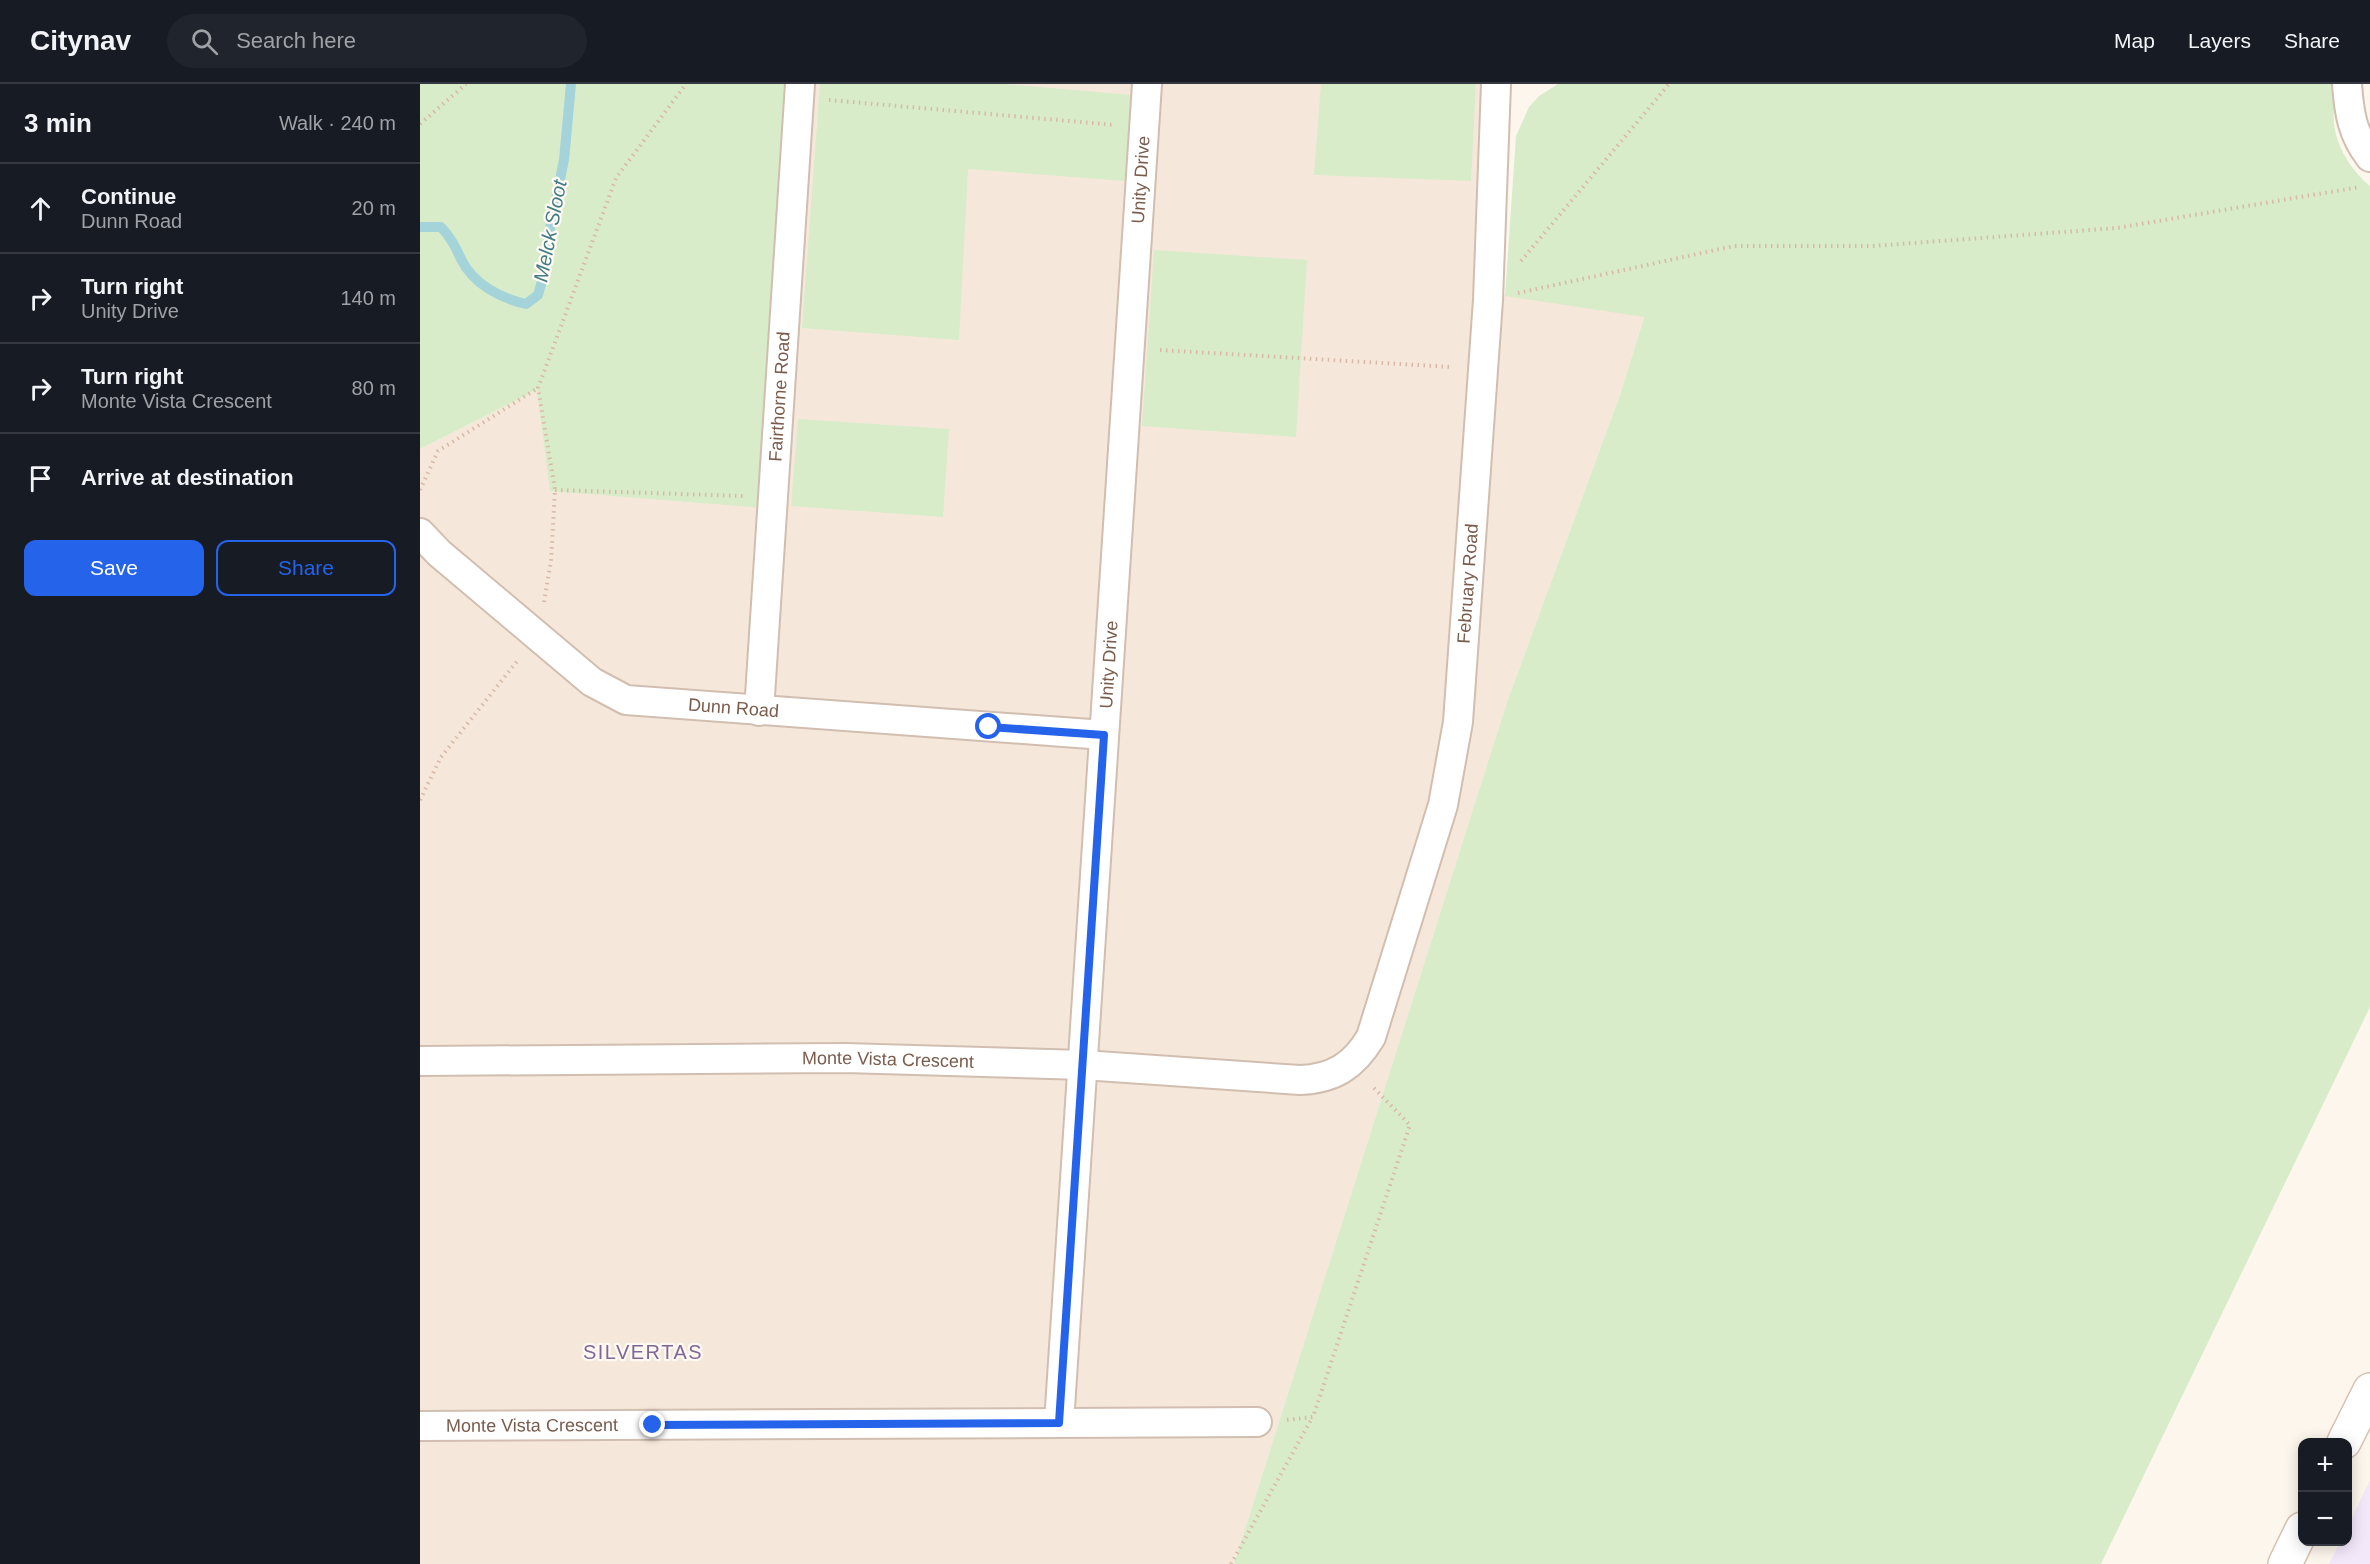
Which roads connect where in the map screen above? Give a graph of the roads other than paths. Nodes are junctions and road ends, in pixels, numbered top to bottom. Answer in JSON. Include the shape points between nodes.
{"nodes":[{"id":1,"x":1147,"y":84,"type":"edge"},
{"id":2,"x":1496,"y":84,"type":"edge"},
{"id":3,"x":2347,"y":84,"type":"edge"},
{"id":4,"x":800,"y":90,"type":"edge"},
{"id":5,"x":2370,"y":157,"type":"edge"},
{"id":6,"x":420,"y":533,"type":"edge"},
{"id":7,"x":759,"y":711,"type":"junction"},
{"id":8,"x":1104,"y":735,"type":"junction"},
{"id":9,"x":420,"y":1061,"type":"edge"},
{"id":10,"x":1351,"y":1064,"type":"joint"},
{"id":11,"x":1083,"y":1065,"type":"junction"},
{"id":12,"x":2370,"y":1390,"type":"edge"},
{"id":13,"x":1257,"y":1422,"type":"road end"},
{"id":14,"x":1059,"y":1423,"type":"junction"},
{"id":15,"x":420,"y":1426,"type":"edge"},
{"id":16,"x":2346,"y":1438,"type":"edge"},
{"id":17,"x":2298,"y":1537,"type":"edge"},
{"id":18,"x":2285,"y":1564,"type":"edge"}],
"edges":[{"from":1,"to":8,"type":"street","name":"Unity Drive"},
{"from":2,"to":10,"type":"street","name":"February Road","via":[[1484,369],[1458,722],[1443,805],[1371,1037]]},
{"from":3,"to":5,"type":"street","via":[[2351,124]]},
{"from":4,"to":7,"type":"street","name":"Fairthorne Road"},
{"from":6,"to":7,"type":"street","name":"Dunn Road","via":[[592,682],[626,700]]},
{"from":7,"to":8,"type":"street","name":"Dunn Road"},
{"from":8,"to":11,"type":"street","name":"Unity Drive"},
{"from":9,"to":11,"type":"street","name":"Monte Vista Crescent","via":[[845,1058]]},
{"from":10,"to":11,"type":"street","name":"Monte Vista Crescent","via":[[1335,1074],[1300,1080]]},
{"from":11,"to":14,"type":"street","name":"Unity Drive"},
{"from":12,"to":16,"type":"street"},
{"from":13,"to":14,"type":"street","name":"Monte Vista Crescent"},
{"from":14,"to":15,"type":"street","name":"Monte Vista Crescent"},
{"from":17,"to":18,"type":"street"}]}
